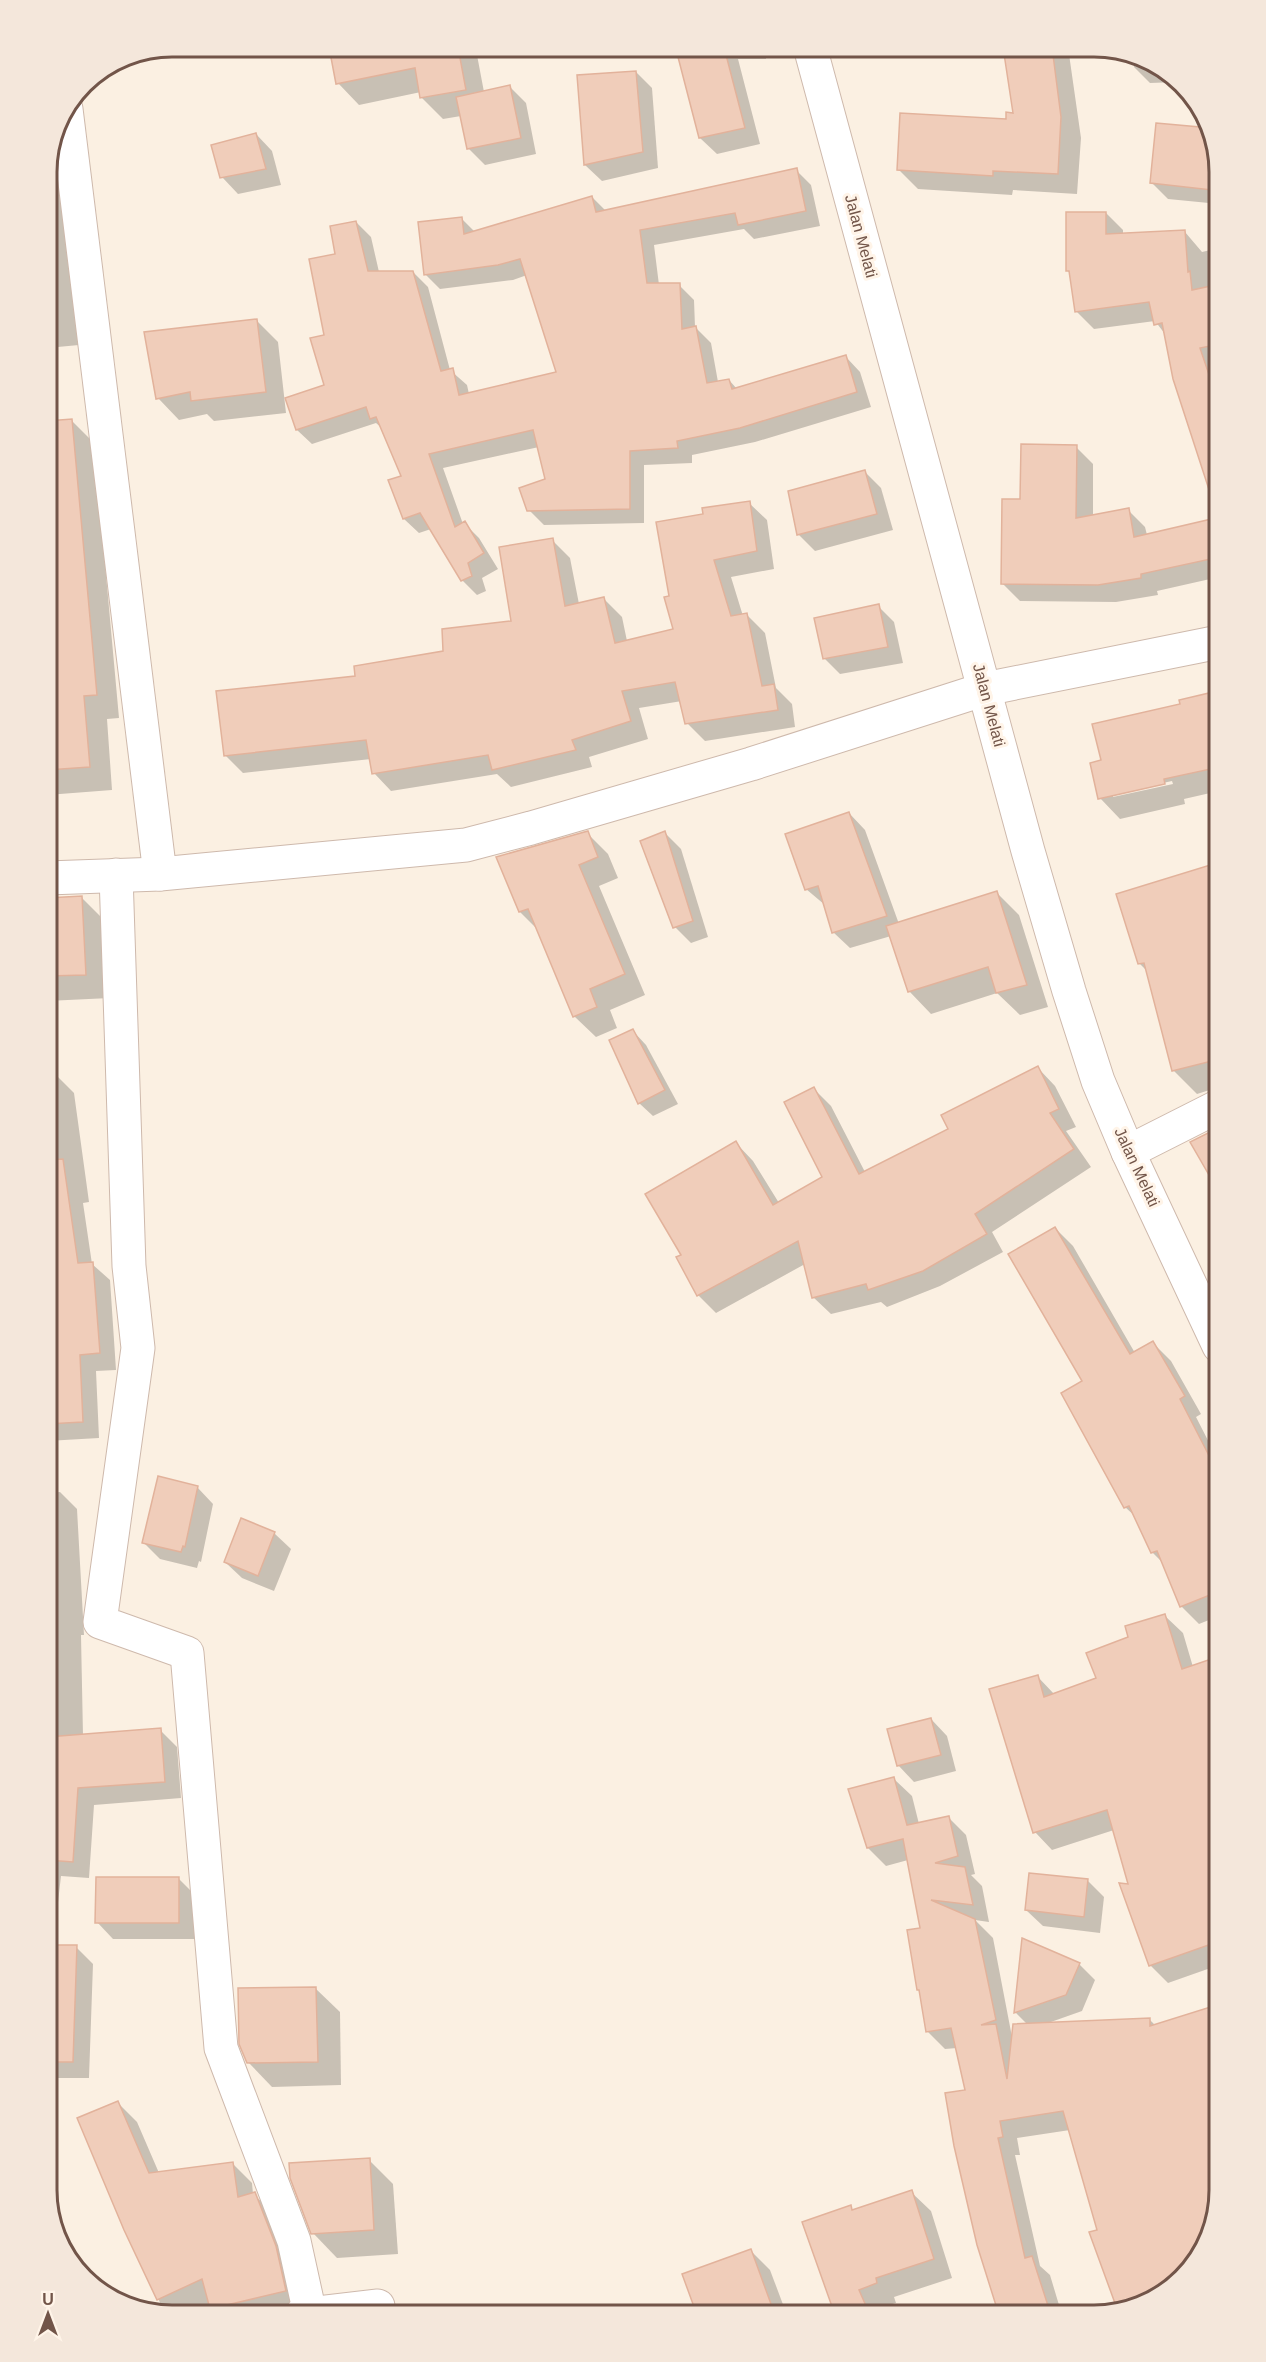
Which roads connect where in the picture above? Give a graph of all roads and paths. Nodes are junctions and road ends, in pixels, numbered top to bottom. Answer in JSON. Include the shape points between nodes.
{"nodes":[{"id":1,"x":813,"y":57,"type":"edge"},
{"id":2,"x":68,"y":124,"type":"edge"},
{"id":3,"x":1209,"y":644,"type":"edge"},
{"id":4,"x":985,"y":689,"type":"junction"},
{"id":5,"x":160,"y":874,"type":"junction"},
{"id":6,"x":116,"y":875,"type":"junction"},
{"id":7,"x":57,"y":878,"type":"edge"},
{"id":8,"x":1209,"y":1112,"type":"edge"},
{"id":9,"x":1128,"y":1152,"type":"junction"},
{"id":10,"x":1209,"y":1323,"type":"edge"},
{"id":11,"x":304,"y":2305,"type":"edge"}],
"edges":[{"from":1,"to":4,"type":"street","name":"Jalan Melati"},
{"from":2,"to":5,"type":"street"},
{"from":3,"to":4,"type":"street"},
{"from":4,"to":5,"type":"street","via":[[751,764],[466,845]]},
{"from":4,"to":9,"type":"street","name":"Jalan Melati","via":[[1069,991],[1098,1080]]},
{"from":5,"to":6,"type":"street"},
{"from":6,"to":7,"type":"street"},
{"from":6,"to":11,"type":"street","via":[[129,1266],[138,1348],[100,1622],[187,1653],[221,2048],[294,2241]]},
{"from":8,"to":9,"type":"street"},
{"from":9,"to":10,"type":"street","name":"Jalan Melati"}]}
